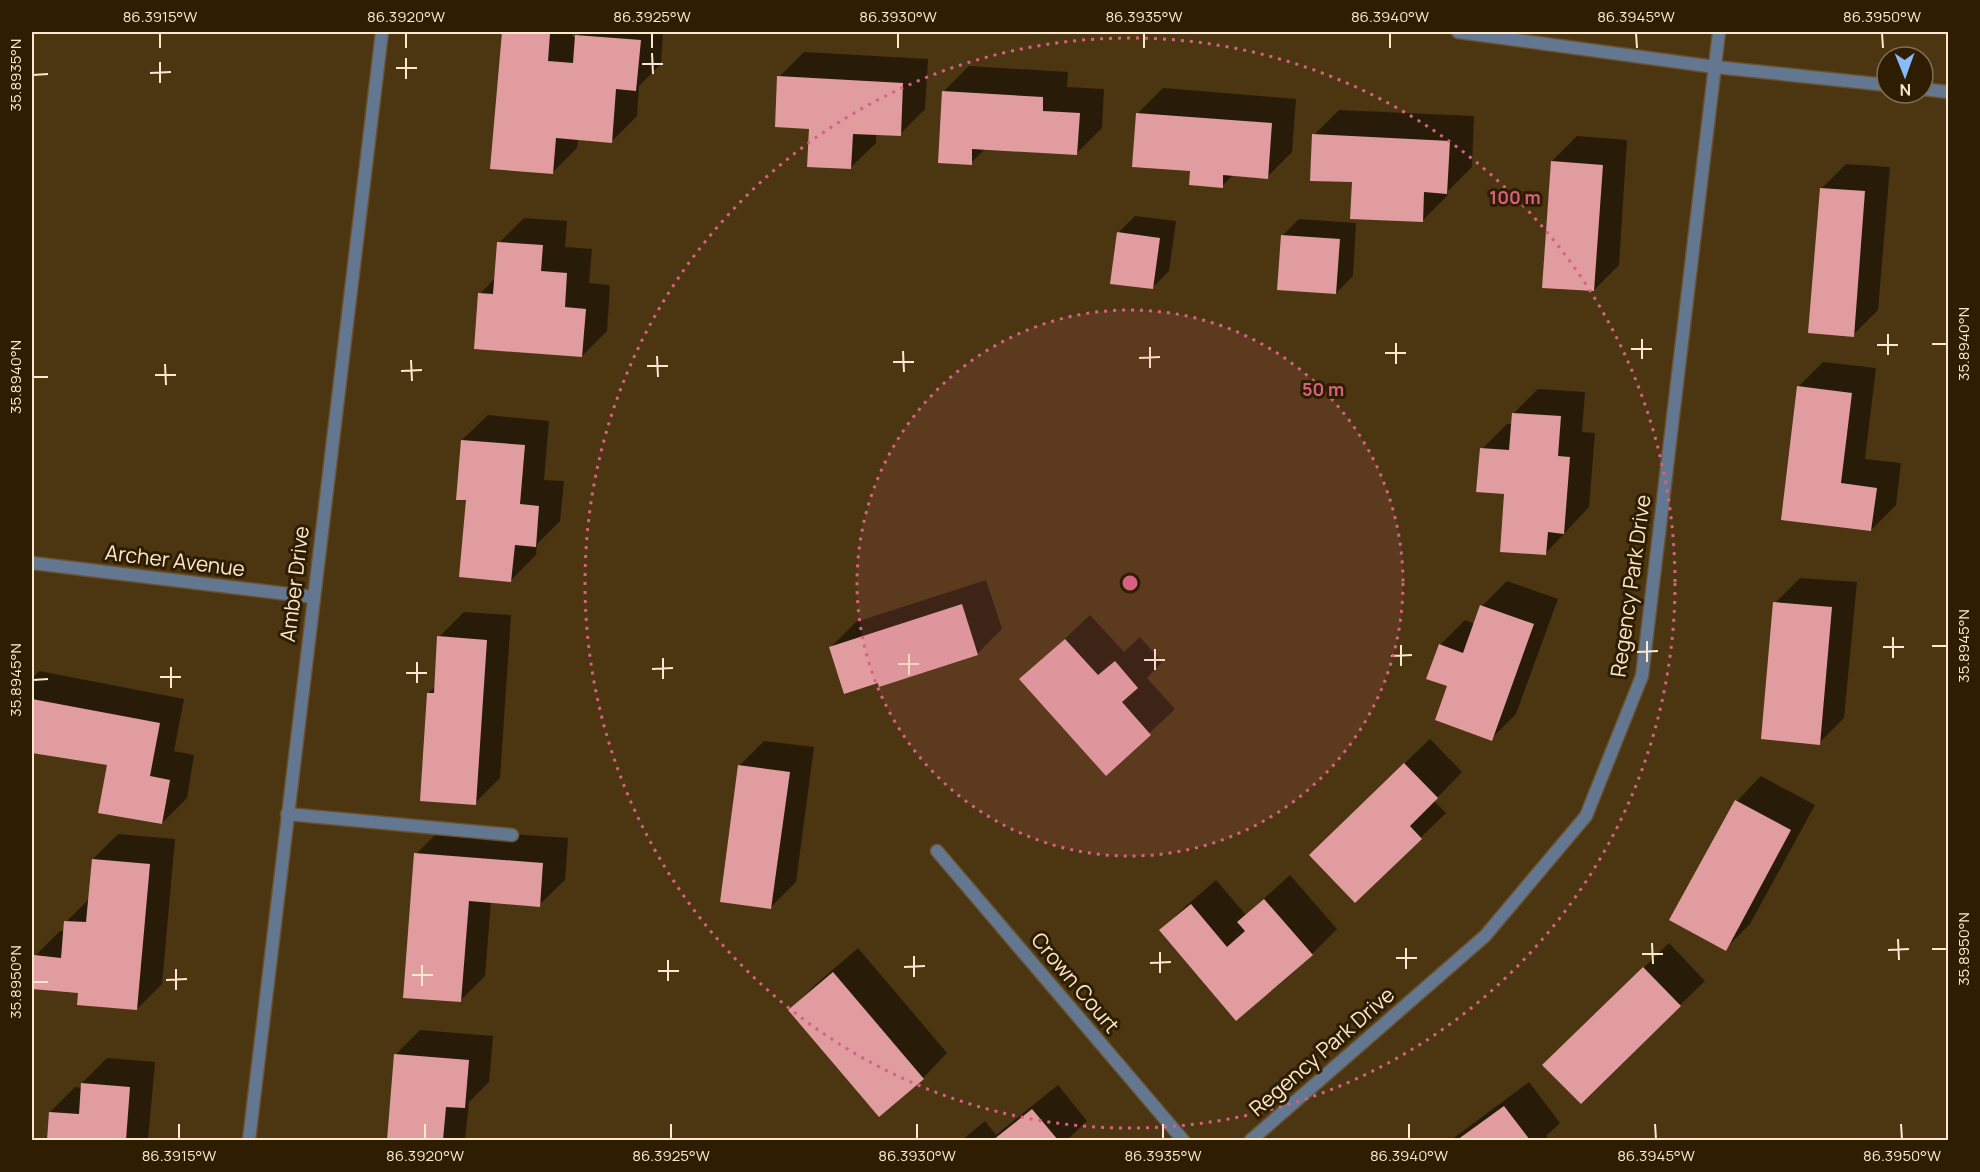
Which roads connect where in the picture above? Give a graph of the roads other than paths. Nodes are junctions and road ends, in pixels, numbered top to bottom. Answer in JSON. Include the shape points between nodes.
{"nodes":[{"id":1,"x":382,"y":32,"type":"edge"},
{"id":2,"x":1458,"y":32,"type":"edge"},
{"id":3,"x":1719,"y":32,"type":"edge"},
{"id":4,"x":1715,"y":67,"type":"junction"},
{"id":5,"x":1875,"y":84,"type":"edge"},
{"id":6,"x":32,"y":563,"type":"edge"},
{"id":7,"x":313,"y":597,"type":"junction"},
{"id":8,"x":287,"y":814,"type":"junction"},
{"id":9,"x":512,"y":835,"type":"dead end"},
{"id":10,"x":937,"y":851,"type":"dead end"},
{"id":11,"x":249,"y":1140,"type":"edge"},
{"id":12,"x":1183,"y":1140,"type":"edge"},
{"id":13,"x":1251,"y":1140,"type":"edge"}],
"edges":[{"from":1,"to":7,"type":"street","name":"Amber Drive"},
{"from":2,"to":4,"type":"street"},
{"from":3,"to":4,"type":"street","name":"Regency Park Drive"},
{"from":4,"to":5,"type":"street"},
{"from":4,"to":13,"type":"street","name":"Regency Park Drive","via":[[1642,676],[1586,816],[1485,936]]},
{"from":6,"to":7,"type":"street","name":"Archer Avenue"},
{"from":7,"to":8,"type":"street","name":"Amber Drive"},
{"from":8,"to":9,"type":"street"},
{"from":8,"to":11,"type":"street","name":"Amber Drive"},
{"from":10,"to":12,"type":"street","name":"Crown Court"}]}
